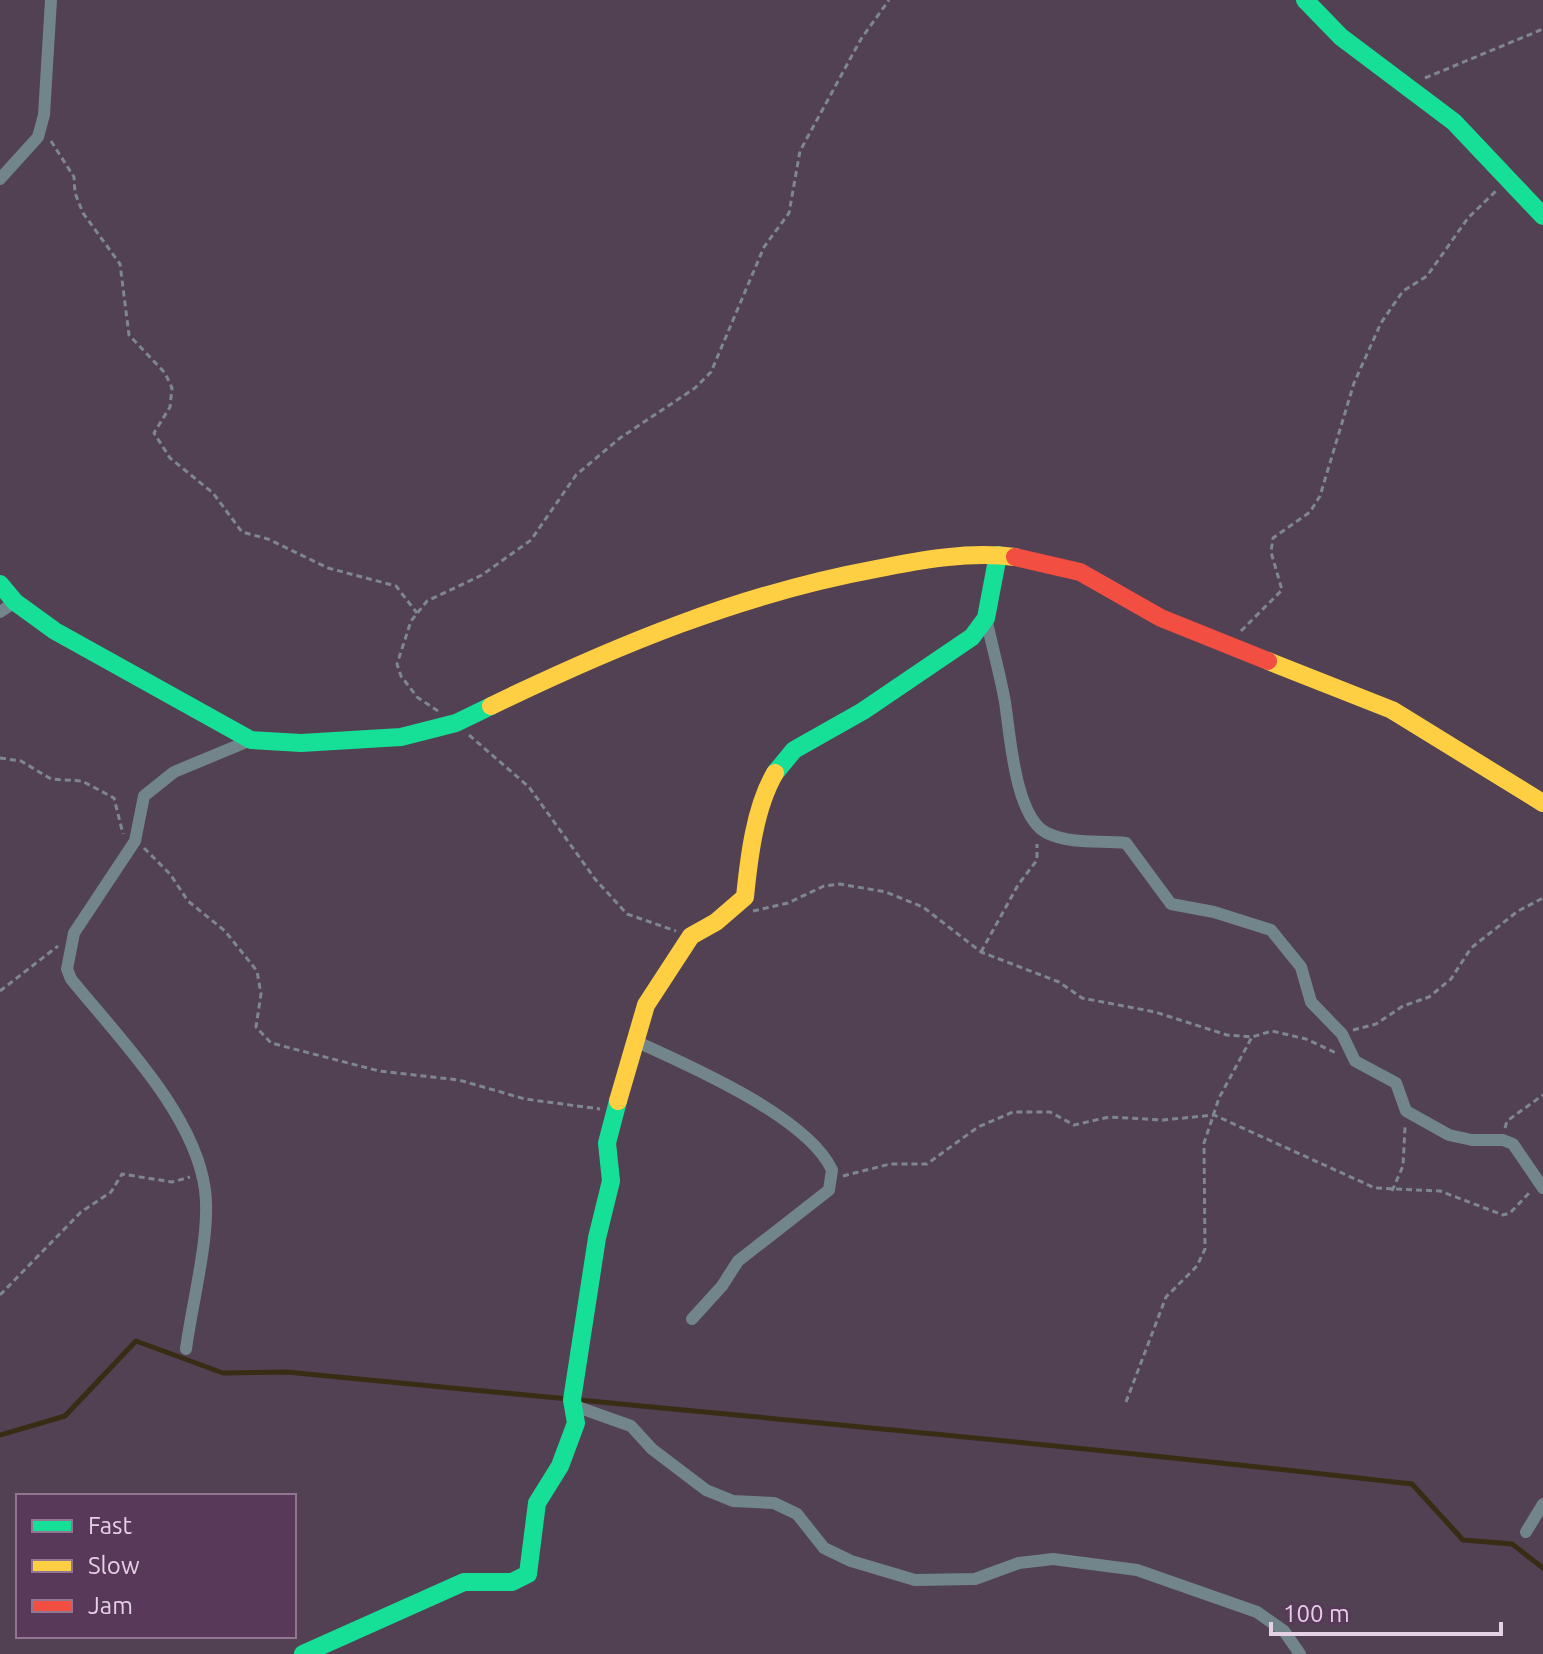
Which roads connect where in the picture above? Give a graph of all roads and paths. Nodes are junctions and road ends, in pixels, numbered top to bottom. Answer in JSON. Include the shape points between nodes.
{"nodes":[{"id":1,"x":51,"y":0,"type":"edge"},
{"id":2,"x":889,"y":0,"type":"edge"},
{"id":3,"x":1305,"y":0,"type":"edge"},
{"id":4,"x":1543,"y":29,"type":"edge"},
{"id":5,"x":1407,"y":86,"type":"junction"},
{"id":6,"x":42,"y":122,"type":"junction"},
{"id":7,"x":0,"y":179,"type":"edge"},
{"id":8,"x":1509,"y":179,"type":"junction"},
{"id":9,"x":1543,"y":216,"type":"edge"},
{"id":10,"x":998,"y":555,"type":"junction"},
{"id":11,"x":0,"y":584,"type":"edge"},
{"id":12,"x":8,"y":607,"type":"edge"},
{"id":13,"x":417,"y":613,"type":"junction"},
{"id":14,"x":986,"y":618,"type":"junction"},
{"id":15,"x":1227,"y":644,"type":"junction"},
{"id":16,"x":456,"y":723,"type":"junction"},
{"id":17,"x":251,"y":740,"type":"junction"},
{"id":18,"x":0,"y":758,"type":"edge"},
{"id":19,"x":1543,"y":803,"type":"edge"},
{"id":20,"x":1034,"y":824,"type":"junction"},
{"id":21,"x":135,"y":841,"type":"junction"},
{"id":22,"x":126,"y":853,"type":"junction"},
{"id":23,"x":1543,"y":898,"type":"edge"},
{"id":24,"x":733,"y":909,"type":"junction"},
{"id":25,"x":74,"y":933,"type":"junction"},
{"id":26,"x":691,"y":936,"type":"junction"},
{"id":27,"x":981,"y":952,"type":"junction"},
{"id":28,"x":0,"y":991,"type":"edge"},
{"id":29,"x":1342,"y":1034,"type":"junction"},
{"id":30,"x":1252,"y":1037,"type":"junction"},
{"id":31,"x":633,"y":1040,"type":"junction"},
{"id":32,"x":1355,"y":1061,"type":"junction"},
{"id":33,"x":1543,"y":1095,"type":"edge"},
{"id":34,"x":616,"y":1111,"type":"junction"},
{"id":35,"x":1406,"y":1111,"type":"junction"},
{"id":36,"x":1214,"y":1115,"type":"junction"},
{"id":37,"x":1503,"y":1140,"type":"junction"},
{"id":38,"x":201,"y":1173,"type":"junction"},
{"id":39,"x":833,"y":1178,"type":"junction"},
{"id":40,"x":1541,"y":1186,"type":"edge"},
{"id":41,"x":1392,"y":1191,"type":"junction"},
{"id":42,"x":0,"y":1295,"type":"edge"},
{"id":43,"x":692,"y":1319,"type":"dead end"},
{"id":44,"x":186,"y":1349,"type":"dead end"},
{"id":45,"x":1126,"y":1402,"type":"dead end"},
{"id":46,"x":572,"y":1405,"type":"junction"},
{"id":47,"x":1543,"y":1504,"type":"edge"},
{"id":48,"x":1526,"y":1532,"type":"dead end"},
{"id":49,"x":303,"y":1654,"type":"edge"},
{"id":50,"x":1300,"y":1654,"type":"edge"}],
"edges":[{"from":1,"to":6,"type":"street"},
{"from":2,"to":13,"type":"path","via":[[861,39],[800,151],[789,213],[764,247],[711,372],[576,475],[531,540],[482,575],[427,601]]},
{"from":3,"to":5,"type":"street","via":[[1341,37]]},
{"from":4,"to":5,"type":"path"},
{"from":5,"to":8,"type":"street","via":[[1454,122]]},
{"from":6,"to":7,"type":"street","via":[[33,145]]},
{"from":6,"to":13,"type":"path","via":[[74,177],[83,213],[120,264],[129,335],[165,373],[172,388],[170,407],[154,433],[170,458],[213,493],[242,532],[351,576],[396,586]]},
{"from":8,"to":9,"type":"street"},
{"from":8,"to":15,"type":"path","via":[[1468,218],[1427,276],[1403,291],[1381,323],[1354,383],[1320,496],[1310,512],[1273,538],[1271,552],[1282,590]]},
{"from":10,"to":14,"type":"street"},
{"from":10,"to":15,"type":"street","via":[[1080,572],[1161,618]]},
{"from":10,"to":16,"type":"street","via":[[885,565],[718,610],[574,666]]},
{"from":11,"to":12,"type":"street"},
{"from":12,"to":17,"type":"street"},
{"from":13,"to":16,"type":"path","via":[[397,664],[401,676],[417,697]]},
{"from":14,"to":20,"type":"street","via":[[1010,749]]},
{"from":14,"to":24,"type":"street","via":[[961,648],[794,750],[778,768],[768,785],[745,897]]},
{"from":15,"to":19,"type":"street","via":[[1392,710]]},
{"from":16,"to":17,"type":"street","via":[[401,737]]},
{"from":16,"to":26,"type":"path","via":[[529,787],[627,914]]},
{"from":17,"to":21,"type":"street","via":[[174,772],[157,785],[141,804]]},
{"from":18,"to":22,"type":"path","via":[[21,761],[51,779],[82,781],[114,798]]},
{"from":20,"to":27,"type":"path","via":[[1037,860]]},
{"from":20,"to":29,"type":"street","via":[[1080,842],[1126,843],[1171,904],[1271,930],[1301,967],[1311,1002]]},
{"from":21,"to":22,"type":"street"},
{"from":21,"to":34,"type":"path","via":[[157,858],[188,901],[225,931],[257,971],[261,994],[256,1027],[271,1043],[379,1071],[459,1080],[525,1099]]},
{"from":22,"to":25,"type":"street"},
{"from":23,"to":29,"type":"path","via":[[1471,948],[1451,979],[1429,997],[1376,1024]]},
{"from":24,"to":26,"type":"street"},
{"from":24,"to":27,"type":"path","via":[[767,909],[824,886],[860,886],[923,907]]},
{"from":25,"to":28,"type":"path"},
{"from":25,"to":38,"type":"street","via":[[67,969],[71,979],[174,1109]]},
{"from":26,"to":31,"type":"street","via":[[646,1005]]},
{"from":27,"to":30,"type":"path","via":[[1059,982],[1082,998],[1155,1012],[1210,1032]]},
{"from":29,"to":32,"type":"street"},
{"from":30,"to":32,"type":"path","via":[[1272,1031],[1306,1039]]},
{"from":30,"to":36,"type":"path"},
{"from":31,"to":34,"type":"street"},
{"from":31,"to":39,"type":"street","via":[[754,1099],[798,1132],[831,1165]]},
{"from":32,"to":35,"type":"street","via":[[1396,1083]]},
{"from":33,"to":37,"type":"path","via":[[1507,1121]]},
{"from":34,"to":46,"type":"street","via":[[607,1143],[611,1181],[597,1238]]},
{"from":35,"to":37,"type":"street","via":[[1449,1135]]},
{"from":35,"to":41,"type":"path","via":[[1403,1166]]},
{"from":36,"to":39,"type":"path","via":[[1174,1120],[1109,1117],[1074,1125],[1050,1112],[1013,1112],[978,1127],[927,1164],[890,1164]]},
{"from":36,"to":41,"type":"path","via":[[1367,1185]]},
{"from":36,"to":45,"type":"path","via":[[1204,1143],[1205,1249],[1197,1266],[1166,1297]]},
{"from":37,"to":40,"type":"street","via":[[1518,1148]]},
{"from":38,"to":42,"type":"path","via":[[172,1182],[122,1174],[111,1192],[81,1212]]},
{"from":38,"to":44,"type":"street","via":[[206,1217]]},
{"from":39,"to":43,"type":"street","via":[[829,1190],[738,1261]]},
{"from":40,"to":41,"type":"path","via":[[1503,1215],[1440,1191]]},
{"from":46,"to":49,"type":"street","via":[[577,1419],[572,1440],[537,1503],[526,1578],[464,1582]]},
{"from":46,"to":50,"type":"street","via":[[631,1426],[706,1490],[733,1501],[774,1503],[797,1514],[824,1548],[851,1561],[915,1580],[975,1579],[1019,1563],[1053,1559],[1137,1570],[1257,1612],[1284,1631]]},
{"from":47,"to":48,"type":"street"}]}
